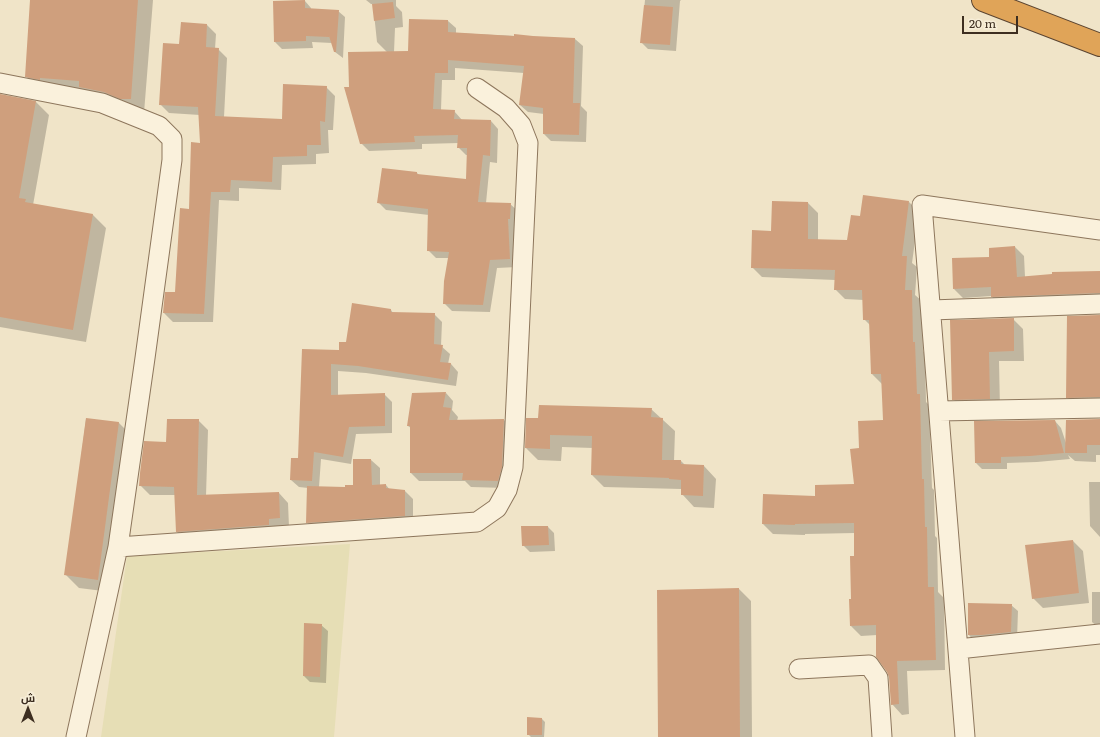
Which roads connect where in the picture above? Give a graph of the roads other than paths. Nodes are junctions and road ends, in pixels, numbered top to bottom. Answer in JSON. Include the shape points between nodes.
{"nodes":[{"id":1,"x":983,"y":0,"type":"edge"},
{"id":2,"x":1100,"y":45,"type":"edge"},
{"id":3,"x":0,"y":83,"type":"edge"},
{"id":4,"x":477,"y":88,"type":"dead end"},
{"id":5,"x":1100,"y":230,"type":"edge"},
{"id":6,"x":1100,"y":304,"type":"edge"},
{"id":7,"x":931,"y":310,"type":"junction"},
{"id":8,"x":1100,"y":408,"type":"edge"},
{"id":9,"x":939,"y":411,"type":"junction"},
{"id":10,"x":118,"y":547,"type":"junction"},
{"id":11,"x":1100,"y":634,"type":"edge"},
{"id":12,"x":958,"y":649,"type":"junction"},
{"id":13,"x":799,"y":669,"type":"dead end"},
{"id":14,"x":76,"y":737,"type":"edge"},
{"id":15,"x":882,"y":737,"type":"edge"},
{"id":16,"x":965,"y":737,"type":"edge"}],
"edges":[{"from":1,"to":2,"type":"highway"},
{"from":3,"to":10,"type":"street","via":[[102,103],[158,126],[172,139],[172,160]]},
{"from":4,"to":10,"type":"street","via":[[506,108],[521,125],[528,143],[514,467],[507,490],[496,508],[477,522]]},
{"from":5,"to":7,"type":"street","via":[[922,205]]},
{"from":6,"to":7,"type":"street"},
{"from":7,"to":9,"type":"street"},
{"from":8,"to":9,"type":"street"},
{"from":9,"to":12,"type":"street"},
{"from":10,"to":14,"type":"street"},
{"from":11,"to":12,"type":"street"},
{"from":12,"to":16,"type":"street"},
{"from":13,"to":15,"type":"street","via":[[869,665],[878,678]]}]}
